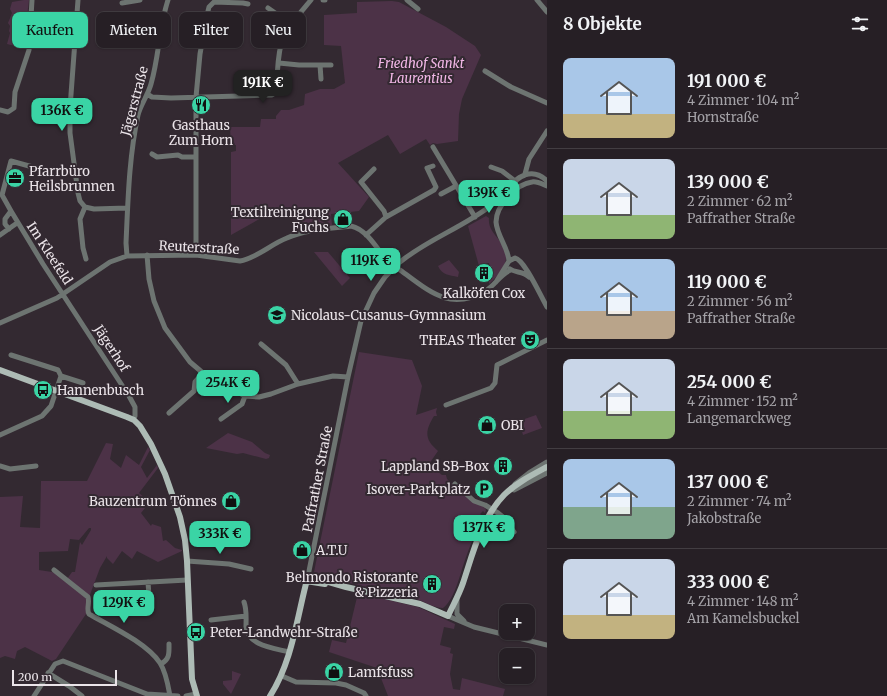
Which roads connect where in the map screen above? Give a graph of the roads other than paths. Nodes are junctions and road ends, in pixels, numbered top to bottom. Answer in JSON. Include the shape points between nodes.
{"nodes":[{"id":1,"x":32,"y":0,"type":"edge"},
{"id":2,"x":78,"y":0,"type":"edge"},
{"id":3,"x":140,"y":0,"type":"edge"},
{"id":4,"x":168,"y":0,"type":"edge"},
{"id":5,"x":311,"y":0,"type":"edge"},
{"id":6,"x":407,"y":0,"type":"edge"},
{"id":7,"x":537,"y":0,"type":"edge"},
{"id":8,"x":122,"y":4,"type":"dead end"},
{"id":9,"x":248,"y":4,"type":"dead end"},
{"id":10,"x":268,"y":8,"type":"dead end"},
{"id":11,"x":418,"y":8,"type":"dead end"},
{"id":12,"x":209,"y":12,"type":"edge"},
{"id":13,"x":274,"y":12,"type":"edge"},
{"id":14,"x":301,"y":12,"type":"edge"},
{"id":15,"x":547,"y":12,"type":"edge"},
{"id":16,"x":201,"y":48,"type":"edge"},
{"id":17,"x":281,"y":48,"type":"edge"},
{"id":18,"x":279,"y":63,"type":"junction"},
{"id":19,"x":320,"y":65,"type":"junction"},
{"id":20,"x":331,"y":65,"type":"dead end"},
{"id":21,"x":486,"y":71,"type":"dead end"},
{"id":22,"x":321,"y":79,"type":"dead end"},
{"id":23,"x":148,"y":94,"type":"junction"},
{"id":24,"x":196,"y":97,"type":"junction"},
{"id":25,"x":547,"y":103,"type":"edge"},
{"id":26,"x":0,"y":110,"type":"edge"},
{"id":27,"x":547,"y":131,"type":"edge"},
{"id":28,"x":433,"y":147,"type":"dead end"},
{"id":29,"x":152,"y":154,"type":"dead end"},
{"id":30,"x":196,"y":157,"type":"junction"},
{"id":31,"x":433,"y":166,"type":"dead end"},
{"id":32,"x":491,"y":167,"type":"dead end"},
{"id":33,"x":374,"y":169,"type":"dead end"},
{"id":34,"x":41,"y":174,"type":"dead end"},
{"id":35,"x":525,"y":174,"type":"junction"},
{"id":36,"x":515,"y":181,"type":"junction"},
{"id":37,"x":547,"y":185,"type":"edge"},
{"id":38,"x":456,"y":186,"type":"junction"},
{"id":39,"x":441,"y":194,"type":"dead end"},
{"id":40,"x":85,"y":207,"type":"junction"},
{"id":41,"x":128,"y":208,"type":"junction"},
{"id":42,"x":11,"y":211,"type":"junction"},
{"id":43,"x":386,"y":217,"type":"junction"},
{"id":44,"x":475,"y":217,"type":"junction"},
{"id":45,"x":18,"y":223,"type":"junction"},
{"id":46,"x":9,"y":229,"type":"junction"},
{"id":47,"x":0,"y":235,"type":"edge"},
{"id":48,"x":366,"y":235,"type":"junction"},
{"id":49,"x":503,"y":242,"type":"junction"},
{"id":50,"x":147,"y":255,"type":"junction"},
{"id":51,"x":196,"y":255,"type":"junction"},
{"id":52,"x":127,"y":256,"type":"junction"},
{"id":53,"x":514,"y":258,"type":"junction"},
{"id":54,"x":86,"y":259,"type":"dead end"},
{"id":55,"x":400,"y":262,"type":"junction"},
{"id":56,"x":509,"y":262,"type":"junction"},
{"id":57,"x":521,"y":262,"type":"junction"},
{"id":58,"x":392,"y":263,"type":"junction"},
{"id":59,"x":392,"y":270,"type":"junction"},
{"id":60,"x":400,"y":270,"type":"junction"},
{"id":61,"x":514,"y":270,"type":"junction"},
{"id":62,"x":531,"y":279,"type":"junction"},
{"id":63,"x":496,"y":282,"type":"junction"},
{"id":64,"x":64,"y":294,"type":"junction"},
{"id":65,"x":547,"y":308,"type":"edge"},
{"id":66,"x":0,"y":324,"type":"edge"},
{"id":67,"x":547,"y":340,"type":"edge"},
{"id":68,"x":261,"y":344,"type":"dead end"},
{"id":69,"x":11,"y":355,"type":"dead end"},
{"id":70,"x":0,"y":370,"type":"edge"},
{"id":71,"x":203,"y":373,"type":"junction"},
{"id":72,"x":61,"y":376,"type":"junction"},
{"id":73,"x":348,"y":377,"type":"junction"},
{"id":74,"x":83,"y":383,"type":"dead end"},
{"id":75,"x":298,"y":384,"type":"junction"},
{"id":76,"x":55,"y":391,"type":"junction"},
{"id":77,"x":245,"y":396,"type":"junction"},
{"id":78,"x":446,"y":405,"type":"dead end"},
{"id":79,"x":169,"y":413,"type":"dead end"},
{"id":80,"x":135,"y":416,"type":"dead end"},
{"id":81,"x":220,"y":419,"type":"dead end"},
{"id":82,"x":0,"y":435,"type":"edge"},
{"id":83,"x":547,"y":462,"type":"edge"},
{"id":84,"x":0,"y":466,"type":"edge"},
{"id":85,"x":36,"y":466,"type":"dead end"},
{"id":86,"x":547,"y":467,"type":"edge"},
{"id":87,"x":547,"y":473,"type":"edge"},
{"id":88,"x":455,"y":484,"type":"dead end"},
{"id":89,"x":504,"y":495,"type":"junction"},
{"id":90,"x":492,"y":510,"type":"junction"},
{"id":91,"x":514,"y":532,"type":"dead end"},
{"id":92,"x":187,"y":562,"type":"junction"},
{"id":93,"x":251,"y":569,"type":"dead end"},
{"id":94,"x":54,"y":570,"type":"dead end"},
{"id":95,"x":307,"y":578,"type":"junction"},
{"id":96,"x":188,"y":580,"type":"junction"},
{"id":97,"x":148,"y":582,"type":"junction"},
{"id":98,"x":322,"y":584,"type":"junction"},
{"id":99,"x":96,"y":585,"type":"dead end"},
{"id":100,"x":346,"y":587,"type":"junction"},
{"id":101,"x":303,"y":598,"type":"junction"},
{"id":102,"x":457,"y":599,"type":"junction"},
{"id":103,"x":244,"y":602,"type":"dead end"},
{"id":104,"x":140,"y":611,"type":"dead end"},
{"id":105,"x":246,"y":616,"type":"junction"},
{"id":106,"x":448,"y":616,"type":"junction"},
{"id":107,"x":211,"y":620,"type":"dead end"},
{"id":108,"x":474,"y":627,"type":"junction"},
{"id":109,"x":169,"y":644,"type":"dead end"},
{"id":110,"x":547,"y":645,"type":"edge"},
{"id":111,"x":289,"y":652,"type":"junction"},
{"id":112,"x":161,"y":664,"type":"junction"},
{"id":113,"x":48,"y":673,"type":"junction"},
{"id":114,"x":282,"y":676,"type":"junction"},
{"id":115,"x":196,"y":695,"type":"edge"},
{"id":116,"x":34,"y":696,"type":"edge"},
{"id":117,"x":82,"y":696,"type":"edge"},
{"id":118,"x":170,"y":696,"type":"edge"},
{"id":119,"x":178,"y":696,"type":"edge"},
{"id":120,"x":186,"y":696,"type":"edge"},
{"id":121,"x":270,"y":696,"type":"edge"},
{"id":122,"x":366,"y":696,"type":"edge"}],
"edges":[{"from":1,"to":26,"type":"street","via":[[29,50],[15,92],[14,108],[8,112]]},
{"from":2,"to":40,"type":"street","via":[[70,95],[70,133],[78,193]]},
{"from":3,"to":8,"type":"street"},
{"from":4,"to":23,"type":"street","name":"Jägerstraße"},
{"from":5,"to":14,"type":"street"},
{"from":6,"to":11,"type":"street"},
{"from":7,"to":15,"type":"street"},
{"from":9,"to":12,"type":"street","via":[[214,2]]},
{"from":10,"to":13,"type":"street"},
{"from":16,"to":24,"type":"street"},
{"from":17,"to":18,"type":"street"},
{"from":18,"to":19,"type":"street"},
{"from":18,"to":24,"type":"street","via":[[275,93],[272,95]]},
{"from":19,"to":20,"type":"street"},
{"from":19,"to":22,"type":"street"},
{"from":21,"to":25,"type":"street","via":[[511,87]]},
{"from":23,"to":24,"type":"street","via":[[152,97]]},
{"from":23,"to":41,"type":"street","name":"Jägerstraße","via":[[138,115],[130,166]]},
{"from":24,"to":30,"type":"street"},
{"from":27,"to":35,"type":"street","via":[[529,159]]},
{"from":28,"to":38,"type":"street"},
{"from":29,"to":30,"type":"street","via":[[156,157]]},
{"from":30,"to":51,"type":"street"},
{"from":31,"to":43,"type":"street","via":[[427,168],[436,186],[434,190]]},
{"from":32,"to":36,"type":"street","via":[[502,171]]},
{"from":33,"to":43,"type":"street","via":[[361,182]]},
{"from":34,"to":42,"type":"street","name":"Im Kleefeld","via":[[40,169],[11,161],[2,195]]},
{"from":35,"to":36,"type":"street"},
{"from":35,"to":37,"type":"street","via":[[540,176]]},
{"from":36,"to":44,"type":"street"},
{"from":37,"to":49,"type":"street","via":[[537,182],[526,184],[503,202],[496,222]]},
{"from":38,"to":39,"type":"street"},
{"from":38,"to":44,"type":"street"},
{"from":40,"to":41,"type":"street"},
{"from":40,"to":54,"type":"street","via":[[80,219]]},
{"from":41,"to":52,"type":"street","name":"Jägerstraße"},
{"from":42,"to":45,"type":"street","name":"Im Kleefeld"},
{"from":42,"to":46,"type":"street","name":"Im Kleefeld","via":[[4,219]]},
{"from":43,"to":48,"type":"street"},
{"from":44,"to":55,"type":"street","via":[[411,253]]},
{"from":45,"to":46,"type":"street","name":"Im Kleefeld"},
{"from":45,"to":64,"type":"street","name":"Im Kleefeld"},
{"from":46,"to":47,"type":"street"},
{"from":48,"to":51,"type":"street","name":"Reuterstraße","via":[[356,227],[330,228],[285,238],[245,260],[232,261]]},
{"from":48,"to":58,"type":"street","name":"Reuterstraße","via":[[386,260]]},
{"from":49,"to":53,"type":"street"},
{"from":49,"to":56,"type":"street"},
{"from":50,"to":51,"type":"street","name":"Reuterstraße"},
{"from":50,"to":52,"type":"street","name":"Reuterstraße"},
{"from":50,"to":71,"type":"street","via":[[154,301],[166,328],[190,362]]},
{"from":52,"to":64,"type":"street","name":"Reuterstraße","via":[[110,262]]},
{"from":53,"to":56,"type":"street"},
{"from":53,"to":57,"type":"street"},
{"from":55,"to":58,"type":"street","via":[[396,260]]},
{"from":55,"to":60,"type":"street"},
{"from":56,"to":61,"type":"street","via":[[508,266]]},
{"from":56,"to":63,"type":"street"},
{"from":57,"to":61,"type":"street","via":[[520,268]]},
{"from":57,"to":62,"type":"street"},
{"from":58,"to":59,"type":"street"},
{"from":59,"to":60,"type":"street"},
{"from":59,"to":73,"type":"street","name":"Paffrather Straße","via":[[374,292],[362,318]]},
{"from":60,"to":63,"type":"street","via":[[442,298],[464,299],[485,291]]},
{"from":61,"to":62,"type":"street"},
{"from":61,"to":63,"type":"street","via":[[505,273]]},
{"from":62,"to":65,"type":"street"},
{"from":64,"to":66,"type":"street","name":"Reuterstraße"},
{"from":64,"to":80,"type":"street","name":"Jägerhof","via":[[133,402]]},
{"from":67,"to":78,"type":"street","via":[[497,365],[495,383],[491,388]]},
{"from":68,"to":75,"type":"street","via":[[286,366]]},
{"from":69,"to":72,"type":"street","via":[[58,370]]},
{"from":70,"to":76,"type":"main road"},
{"from":71,"to":77,"type":"street"},
{"from":71,"to":79,"type":"street","via":[[195,382],[194,391]]},
{"from":72,"to":74,"type":"street"},
{"from":72,"to":76,"type":"street"},
{"from":73,"to":75,"type":"street","via":[[332,376]]},
{"from":73,"to":95,"type":"street","name":"Paffrather Straße"},
{"from":75,"to":77,"type":"street","via":[[259,397]]},
{"from":76,"to":82,"type":"street","via":[[51,406],[42,416]]},
{"from":76,"to":92,"type":"main road","via":[[134,420],[141,428],[165,474],[174,499],[180,517]]},
{"from":77,"to":81,"type":"street","via":[[242,404]]},
{"from":83,"to":89,"type":"street","via":[[519,479]]},
{"from":84,"to":85,"type":"street","via":[[10,469]]},
{"from":86,"to":89,"type":"main road","via":[[521,481]]},
{"from":87,"to":89,"type":"street"},
{"from":88,"to":90,"type":"street","via":[[474,501]]},
{"from":89,"to":90,"type":"main road"},
{"from":90,"to":91,"type":"street","via":[[503,518]]},
{"from":90,"to":102,"type":"main road"},
{"from":92,"to":93,"type":"street","via":[[230,564]]},
{"from":92,"to":96,"type":"main road"},
{"from":94,"to":112,"type":"street","via":[[88,598],[89,614],[148,650]]},
{"from":95,"to":98,"type":"main road"},
{"from":95,"to":100,"type":"main road"},
{"from":95,"to":101,"type":"main road","name":"Paffrather Straße"},
{"from":96,"to":97,"type":"street"},
{"from":96,"to":115,"type":"main road","via":[[192,679]]},
{"from":97,"to":99,"type":"street"},
{"from":97,"to":104,"type":"street","via":[[150,610]]},
{"from":98,"to":100,"type":"main road"},
{"from":98,"to":101,"type":"main road","via":[[315,584]]},
{"from":100,"to":106,"type":"main road","via":[[420,604]]},
{"from":101,"to":111,"type":"main road","name":"Paffrather Straße"},
{"from":102,"to":106,"type":"main road"},
{"from":102,"to":108,"type":"street","via":[[457,614]]},
{"from":103,"to":105,"type":"street"},
{"from":105,"to":107,"type":"street"},
{"from":105,"to":111,"type":"street","via":[[246,628],[253,641]]},
{"from":106,"to":108,"type":"street"},
{"from":108,"to":110,"type":"street"},
{"from":109,"to":112,"type":"street","via":[[168,658]]},
{"from":111,"to":114,"type":"main road","name":"Paffrather Straße"},
{"from":112,"to":118,"type":"street"},
{"from":113,"to":116,"type":"street"},
{"from":113,"to":117,"type":"street"},
{"from":113,"to":118,"type":"street","via":[[55,664],[63,661],[143,693]]},
{"from":114,"to":121,"type":"main road","name":"Paffrather Straße"},
{"from":114,"to":122,"type":"street","via":[[296,682],[346,685]]},
{"from":115,"to":120,"type":"street"},
{"from":118,"to":119,"type":"street"}]}
